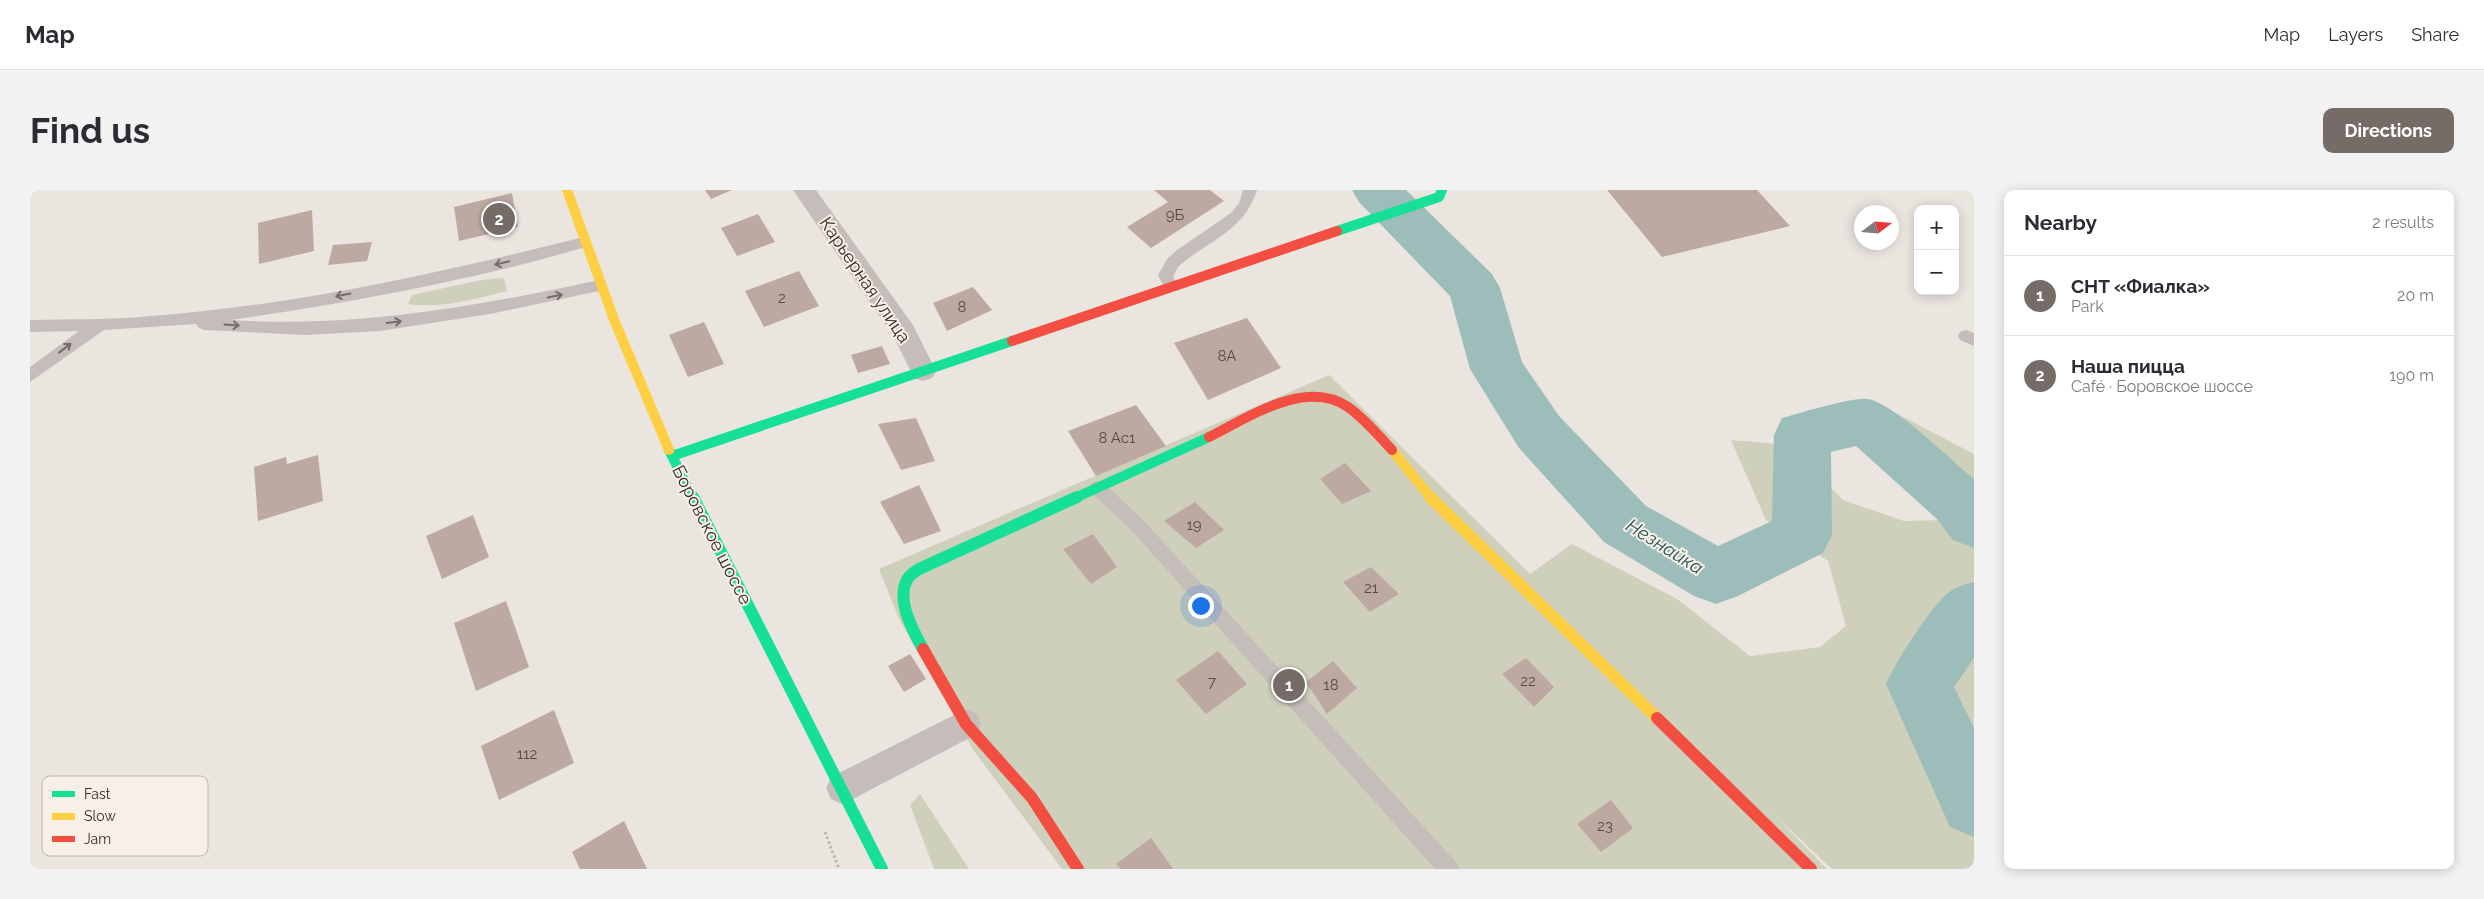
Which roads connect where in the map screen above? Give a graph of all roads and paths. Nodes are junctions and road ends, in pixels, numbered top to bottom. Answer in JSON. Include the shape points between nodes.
{"nodes":[{"id":1,"x":567,"y":190,"type":"edge"},
{"id":2,"x":804,"y":190,"type":"edge"},
{"id":3,"x":1250,"y":190,"type":"edge"},
{"id":4,"x":1442,"y":190,"type":"edge"},
{"id":5,"x":584,"y":242,"type":"junction"},
{"id":6,"x":599,"y":286,"type":"junction"},
{"id":7,"x":1171,"y":287,"type":"junction"},
{"id":8,"x":166,"y":321,"type":"junction"},
{"id":9,"x":104,"y":324,"type":"junction"},
{"id":10,"x":52,"y":325,"type":"junction"},
{"id":11,"x":30,"y":326,"type":"edge"},
{"id":12,"x":30,"y":339,"type":"edge"},
{"id":13,"x":923,"y":371,"type":"junction"},
{"id":14,"x":30,"y":376,"type":"edge"},
{"id":15,"x":672,"y":456,"type":"junction"},
{"id":16,"x":1098,"y":488,"type":"junction"},
{"id":17,"x":966,"y":724,"type":"junction"},
{"id":18,"x":842,"y":788,"type":"junction"},
{"id":19,"x":882,"y":869,"type":"edge"},
{"id":20,"x":1078,"y":869,"type":"edge"},
{"id":21,"x":1449,"y":869,"type":"edge"},
{"id":22,"x":1810,"y":869,"type":"edge"}],
"edges":[{"from":1,"to":5,"type":"street","name":"Боровское шоссе"},
{"from":2,"to":13,"type":"street","name":"Карьерная улица","via":[[904,332]]},
{"from":3,"to":7,"type":"lane","via":[[1244,208],[1232,221],[1178,257],[1166,272]]},
{"from":4,"to":7,"type":"street","via":[[1439,197]]},
{"from":5,"to":6,"type":"street","name":"Боровское шоссе"},
{"from":5,"to":8,"type":"lane","one_way":true,"via":[[376,289]]},
{"from":8,"to":6,"type":"lane","one_way":true,"via":[[307,329],[352,326],[474,311]]},
{"from":6,"to":15,"type":"street","name":"Боровское шоссе","via":[[634,374]]},
{"from":7,"to":13,"type":"street"},
{"from":8,"to":9,"type":"lane"},
{"from":9,"to":10,"type":"lane"},
{"from":14,"to":9,"type":"lane","one_way":true,"via":[[70,344]]},
{"from":10,"to":11,"type":"lane"},
{"from":10,"to":12,"type":"lane"},
{"from":13,"to":15,"type":"street"},
{"from":15,"to":18,"type":"street","name":"Боровское шоссе"},
{"from":16,"to":17,"type":"street","via":[[919,569],[907,580],[903,596],[915,636]]},
{"from":16,"to":21,"type":"lane","via":[[1138,526]]},
{"from":16,"to":22,"type":"street","via":[[1287,401],[1307,395],[1339,401],[1376,431],[1422,487],[1458,524]]},
{"from":17,"to":18,"type":"street"},
{"from":17,"to":20,"type":"street","via":[[1032,798]]},
{"from":18,"to":19,"type":"street","name":"Боровское шоссе"}]}
